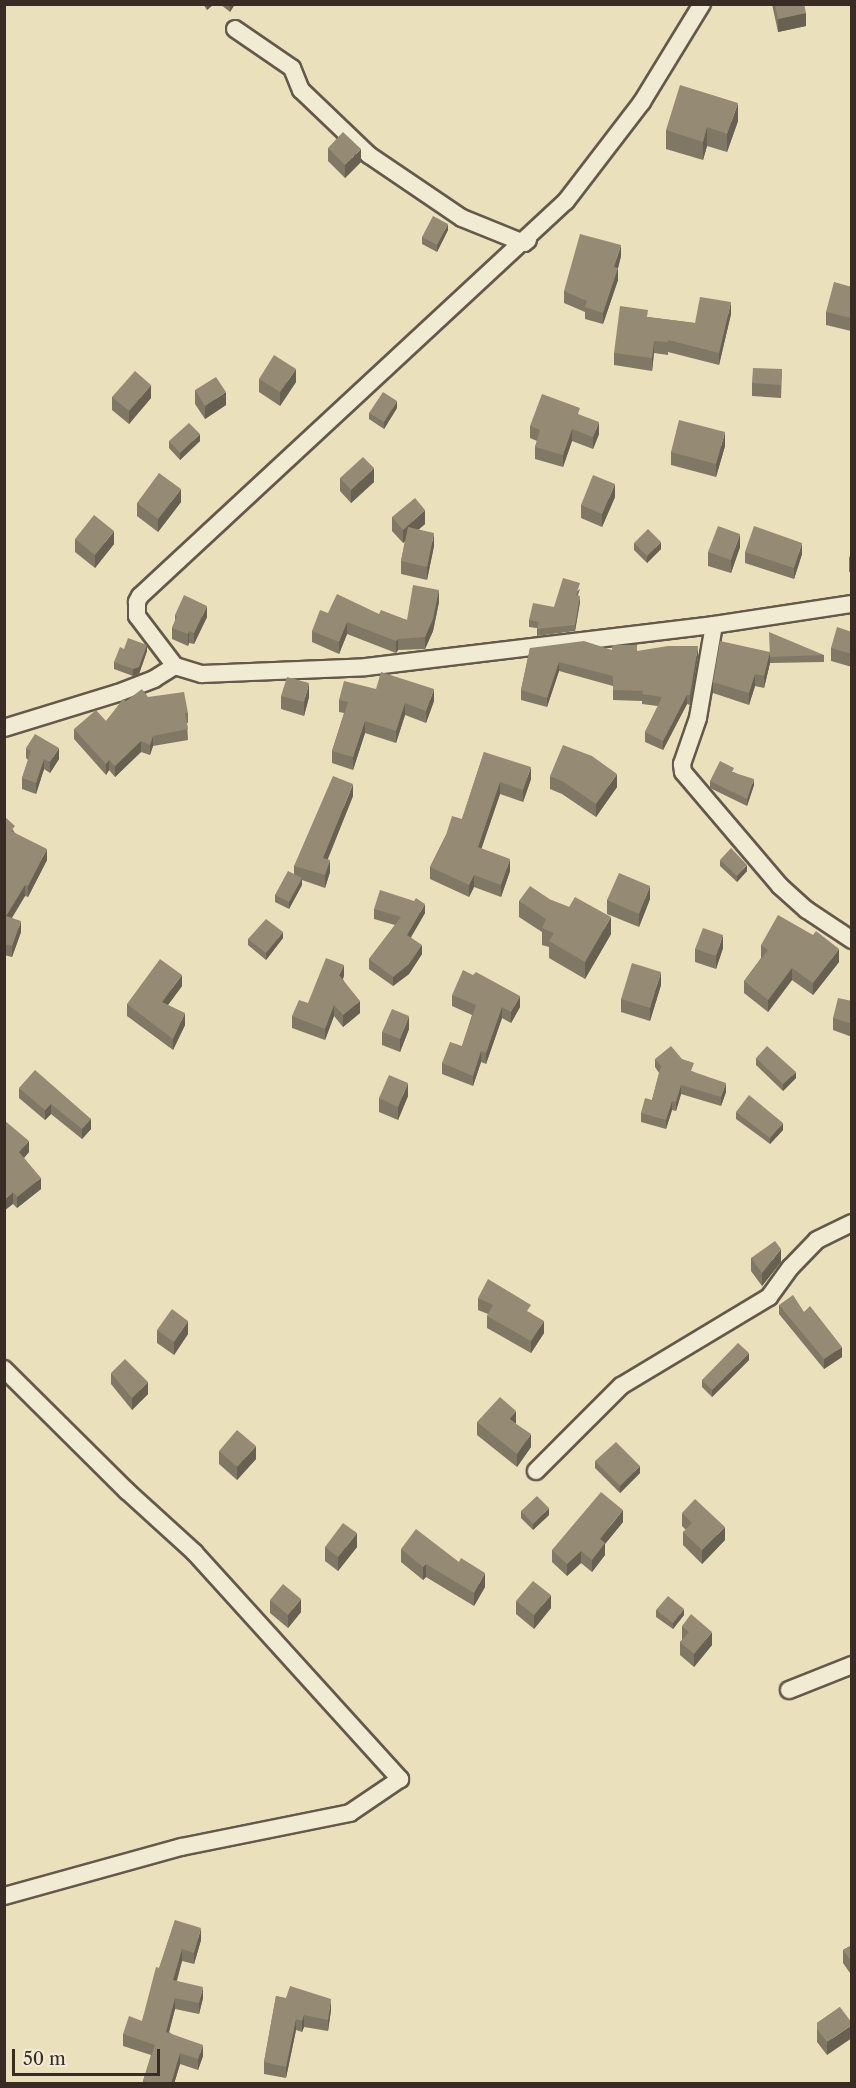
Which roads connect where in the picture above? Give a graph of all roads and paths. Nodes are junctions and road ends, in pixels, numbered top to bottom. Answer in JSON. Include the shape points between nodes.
{"nodes":[{"id":1,"x":702,"y":4,"type":"edge"},
{"id":2,"x":235,"y":29,"type":"dead end"},
{"id":3,"x":561,"y":218,"type":"dead end"},
{"id":4,"x":852,"y":604,"type":"edge"},
{"id":5,"x":714,"y":625,"type":"junction"},
{"id":6,"x":175,"y":666,"type":"junction"},
{"id":7,"x":4,"y":728,"type":"edge"},
{"id":8,"x":852,"y":940,"type":"edge"},
{"id":9,"x":852,"y":1223,"type":"edge"},
{"id":10,"x":4,"y":1370,"type":"edge"},
{"id":11,"x":536,"y":1471,"type":"dead end"},
{"id":12,"x":852,"y":1665,"type":"edge"},
{"id":13,"x":789,"y":1690,"type":"dead end"},
{"id":14,"x":4,"y":1896,"type":"edge"}],
"edges":[{"from":1,"to":6,"type":"street","via":[[642,102],[566,201],[140,596],[136,610],[140,624]]},
{"from":2,"to":3,"type":"street","via":[[292,68],[301,90],[369,155],[462,218],[524,243]]},
{"from":4,"to":5,"type":"street"},
{"from":5,"to":6,"type":"street","via":[[366,667],[202,674]]},
{"from":5,"to":8,"type":"street","via":[[698,718],[682,764],[683,772],[780,885],[807,910]]},
{"from":6,"to":7,"type":"street","via":[[118,693]]},
{"from":9,"to":11,"type":"street","via":[[817,1240],[769,1297],[621,1386]]},
{"from":10,"to":14,"type":"street","via":[[194,1552],[400,1779],[350,1813],[181,1847]]},
{"from":12,"to":13,"type":"street"}]}
